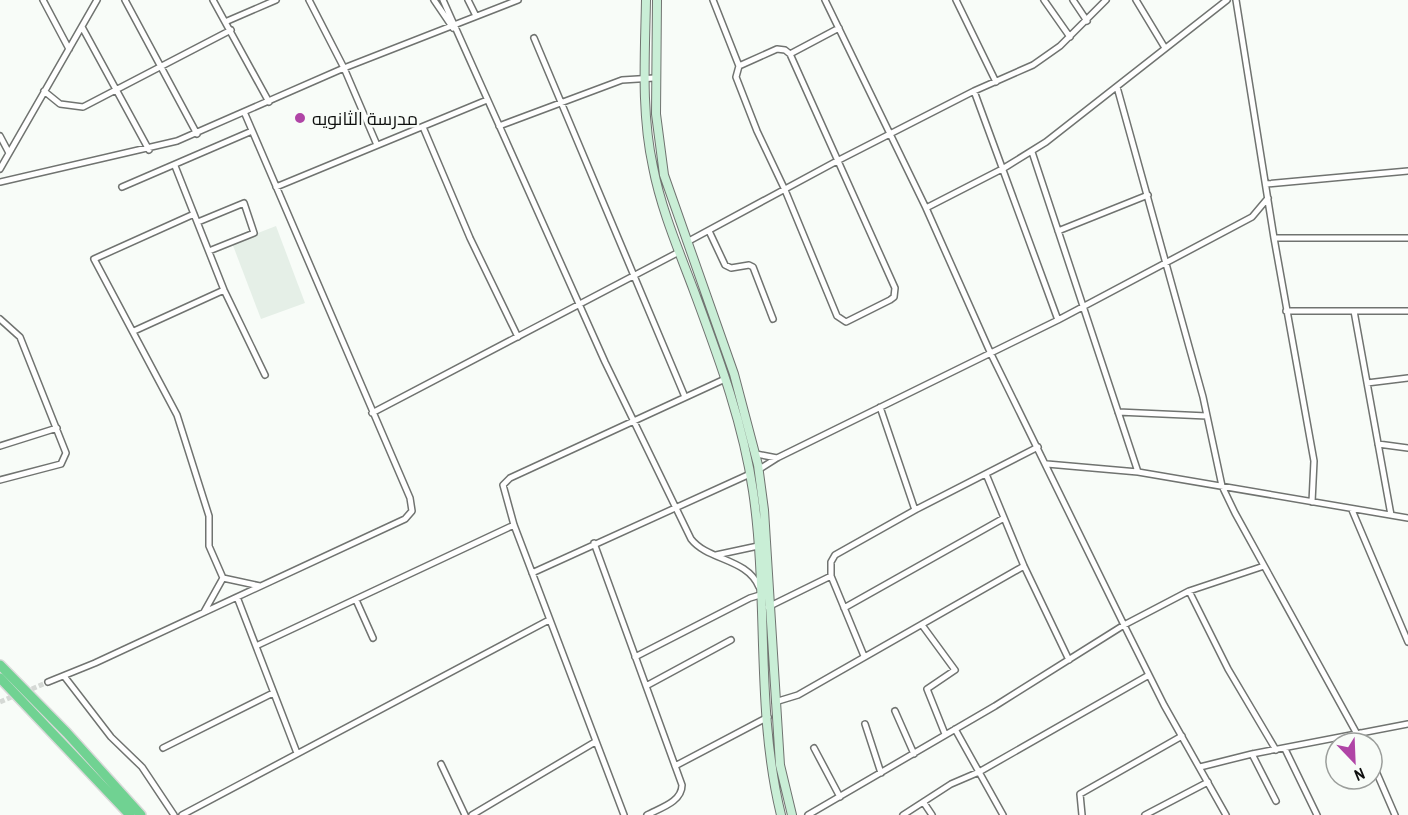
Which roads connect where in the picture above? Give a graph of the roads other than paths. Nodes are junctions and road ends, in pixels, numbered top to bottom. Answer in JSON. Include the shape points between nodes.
{"nodes":[{"id":1,"x":43,"y":0,"type":"edge"},
{"id":2,"x":97,"y":0,"type":"edge"},
{"id":3,"x":125,"y":0,"type":"edge"},
{"id":4,"x":213,"y":0,"type":"edge"},
{"id":5,"x":276,"y":0,"type":"edge"},
{"id":6,"x":310,"y":0,"type":"edge"},
{"id":7,"x":434,"y":0,"type":"edge"},
{"id":8,"x":443,"y":0,"type":"edge"},
{"id":9,"x":468,"y":0,"type":"edge"},
{"id":10,"x":518,"y":0,"type":"edge"},
{"id":11,"x":646,"y":0,"type":"edge"},
{"id":12,"x":657,"y":0,"type":"edge"},
{"id":13,"x":713,"y":0,"type":"edge"},
{"id":14,"x":825,"y":0,"type":"edge"},
{"id":15,"x":956,"y":0,"type":"edge"},
{"id":16,"x":1044,"y":0,"type":"edge"},
{"id":17,"x":1073,"y":0,"type":"edge"},
{"id":18,"x":1106,"y":0,"type":"edge"},
{"id":19,"x":1136,"y":0,"type":"edge"},
{"id":20,"x":1227,"y":0,"type":"edge"},
{"id":21,"x":1236,"y":0,"type":"edge"},
{"id":22,"x":476,"y":16,"type":"junction"},
{"id":23,"x":1087,"y":21,"type":"junction"},
{"id":24,"x":225,"y":22,"type":"junction"},
{"id":25,"x":453,"y":26,"type":"junction"},
{"id":26,"x":82,"y":27,"type":"junction"},
{"id":27,"x":839,"y":28,"type":"junction"},
{"id":28,"x":231,"y":30,"type":"junction"},
{"id":29,"x":1070,"y":37,"type":"junction"},
{"id":30,"x":534,"y":38,"type":"dead end"},
{"id":31,"x":1165,"y":48,"type":"junction"},
{"id":32,"x":69,"y":49,"type":"junction"},
{"id":33,"x":790,"y":54,"type":"junction"},
{"id":34,"x":739,"y":66,"type":"junction"},
{"id":35,"x":162,"y":67,"type":"junction"},
{"id":36,"x":344,"y":68,"type":"junction"},
{"id":37,"x":645,"y":78,"type":"junction"},
{"id":38,"x":654,"y":78,"type":"junction"},
{"id":39,"x":996,"y":82,"type":"junction"},
{"id":40,"x":1117,"y":87,"type":"junction"},
{"id":41,"x":44,"y":91,"type":"junction"},
{"id":42,"x":117,"y":91,"type":"junction"},
{"id":43,"x":974,"y":91,"type":"junction"},
{"id":44,"x":487,"y":100,"type":"junction"},
{"id":45,"x":269,"y":102,"type":"junction"},
{"id":46,"x":562,"y":102,"type":"junction"},
{"id":47,"x":245,"y":114,"type":"junction"},
{"id":48,"x":499,"y":126,"type":"junction"},
{"id":49,"x":423,"y":127,"type":"junction"},
{"id":50,"x":252,"y":131,"type":"junction"},
{"id":51,"x":197,"y":134,"type":"junction"},
{"id":52,"x":891,"y":134,"type":"junction"},
{"id":53,"x":0,"y":136,"type":"edge"},
{"id":54,"x":377,"y":145,"type":"junction"},
{"id":55,"x":149,"y":150,"type":"junction"},
{"id":56,"x":1032,"y":152,"type":"junction"},
{"id":57,"x":9,"y":153,"type":"junction"},
{"id":58,"x":837,"y":161,"type":"junction"},
{"id":59,"x":175,"y":166,"type":"junction"},
{"id":60,"x":1004,"y":168,"type":"junction"},
{"id":61,"x":0,"y":169,"type":"edge"},
{"id":62,"x":1408,"y":171,"type":"edge"},
{"id":63,"x":0,"y":182,"type":"edge"},
{"id":64,"x":1266,"y":184,"type":"junction"},
{"id":65,"x":122,"y":187,"type":"dead end"},
{"id":66,"x":276,"y":187,"type":"junction"},
{"id":67,"x":785,"y":190,"type":"junction"},
{"id":68,"x":1148,"y":195,"type":"junction"},
{"id":69,"x":1268,"y":198,"type":"junction"},
{"id":70,"x":926,"y":208,"type":"junction"},
{"id":71,"x":194,"y":214,"type":"junction"},
{"id":72,"x":198,"y":222,"type":"junction"},
{"id":73,"x":709,"y":231,"type":"junction"},
{"id":74,"x":1058,"y":231,"type":"junction"},
{"id":75,"x":1274,"y":238,"type":"junction"},
{"id":76,"x":1408,"y":238,"type":"edge"},
{"id":77,"x":686,"y":242,"type":"junction"},
{"id":78,"x":209,"y":251,"type":"junction"},
{"id":79,"x":679,"y":252,"type":"junction"},
{"id":80,"x":1167,"y":261,"type":"junction"},
{"id":81,"x":634,"y":276,"type":"junction"},
{"id":82,"x":224,"y":290,"type":"junction"},
{"id":83,"x":580,"y":304,"type":"junction"},
{"id":84,"x":1082,"y":308,"type":"junction"},
{"id":85,"x":1286,"y":311,"type":"junction"},
{"id":86,"x":1354,"y":311,"type":"junction"},
{"id":87,"x":1408,"y":311,"type":"edge"},
{"id":88,"x":0,"y":319,"type":"edge"},
{"id":89,"x":773,"y":319,"type":"dead end"},
{"id":90,"x":1058,"y":321,"type":"junction"},
{"id":91,"x":134,"y":331,"type":"junction"},
{"id":92,"x":518,"y":337,"type":"junction"},
{"id":93,"x":991,"y":354,"type":"junction"},
{"id":94,"x":265,"y":375,"type":"dead end"},
{"id":95,"x":1408,"y":378,"type":"edge"},
{"id":96,"x":725,"y":379,"type":"junction"},
{"id":97,"x":1367,"y":383,"type":"junction"},
{"id":98,"x":685,"y":397,"type":"junction"},
{"id":99,"x":744,"y":405,"type":"junction"},
{"id":100,"x":880,"y":407,"type":"junction"},
{"id":101,"x":734,"y":409,"type":"junction"},
{"id":102,"x":1118,"y":412,"type":"junction"},
{"id":103,"x":372,"y":413,"type":"junction"},
{"id":104,"x":1207,"y":416,"type":"junction"},
{"id":105,"x":632,"y":421,"type":"junction"},
{"id":106,"x":57,"y":428,"type":"junction"},
{"id":107,"x":1378,"y":444,"type":"junction"},
{"id":108,"x":0,"y":446,"type":"edge"},
{"id":109,"x":1038,"y":447,"type":"junction"},
{"id":110,"x":1408,"y":448,"type":"edge"},
{"id":111,"x":756,"y":454,"type":"junction"},
{"id":112,"x":777,"y":458,"type":"junction"},
{"id":113,"x":1047,"y":464,"type":"junction"},
{"id":114,"x":759,"y":470,"type":"junction"},
{"id":115,"x":1138,"y":472,"type":"junction"},
{"id":116,"x":750,"y":474,"type":"junction"},
{"id":117,"x":986,"y":474,"type":"junction"},
{"id":118,"x":0,"y":480,"type":"edge"},
{"id":119,"x":1222,"y":486,"type":"junction"},
{"id":120,"x":1311,"y":502,"type":"junction"},
{"id":121,"x":675,"y":507,"type":"junction"},
{"id":122,"x":915,"y":510,"type":"junction"},
{"id":123,"x":1352,"y":510,"type":"junction"},
{"id":124,"x":1391,"y":515,"type":"junction"},
{"id":125,"x":1004,"y":518,"type":"junction"},
{"id":126,"x":1408,"y":518,"type":"edge"},
{"id":127,"x":514,"y":525,"type":"junction"},
{"id":128,"x":594,"y":543,"type":"junction"},
{"id":129,"x":758,"y":546,"type":"junction"},
{"id":130,"x":716,"y":555,"type":"junction"},
{"id":131,"x":1024,"y":566,"type":"junction"},
{"id":132,"x":1264,"y":567,"type":"junction"},
{"id":133,"x":532,"y":573,"type":"junction"},
{"id":134,"x":831,"y":576,"type":"junction"},
{"id":135,"x":223,"y":578,"type":"junction"},
{"id":136,"x":261,"y":586,"type":"junction"},
{"id":137,"x":1189,"y":591,"type":"junction"},
{"id":138,"x":760,"y":592,"type":"junction"},
{"id":139,"x":237,"y":597,"type":"junction"},
{"id":140,"x":357,"y":600,"type":"junction"},
{"id":141,"x":768,"y":607,"type":"junction"},
{"id":142,"x":844,"y":608,"type":"junction"},
{"id":143,"x":203,"y":613,"type":"junction"},
{"id":144,"x":549,"y":620,"type":"junction"},
{"id":145,"x":922,"y":625,"type":"junction"},
{"id":146,"x":1124,"y":625,"type":"junction"},
{"id":147,"x":1406,"y":629,"type":"edge"},
{"id":148,"x":373,"y":638,"type":"dead end"},
{"id":149,"x":731,"y":640,"type":"dead end"},
{"id":150,"x":1408,"y":642,"type":"edge"},
{"id":151,"x":256,"y":646,"type":"junction"},
{"id":152,"x":864,"y":656,"type":"junction"},
{"id":153,"x":635,"y":657,"type":"junction"},
{"id":154,"x":1069,"y":660,"type":"junction"},
{"id":155,"x":0,"y":665,"type":"edge"},
{"id":156,"x":1149,"y":675,"type":"junction"},
{"id":157,"x":64,"y":676,"type":"junction"},
{"id":158,"x":0,"y":678,"type":"edge"},
{"id":159,"x":48,"y":682,"type":"tunnel mouth"},
{"id":160,"x":646,"y":686,"type":"junction"},
{"id":161,"x":273,"y":693,"type":"junction"},
{"id":162,"x":775,"y":702,"type":"junction"},
{"id":163,"x":895,"y":711,"type":"dead end"},
{"id":164,"x":768,"y":717,"type":"junction"},
{"id":165,"x":865,"y":724,"type":"dead end"},
{"id":166,"x":1408,"y":724,"type":"edge"},
{"id":167,"x":955,"y":729,"type":"junction"},
{"id":168,"x":1356,"y":731,"type":"edge"},
{"id":169,"x":1373,"y":731,"type":"edge"},
{"id":170,"x":945,"y":734,"type":"junction"},
{"id":171,"x":1182,"y":736,"type":"junction"},
{"id":172,"x":1324,"y":741,"type":"edge"},
{"id":173,"x":595,"y":742,"type":"junction"},
{"id":174,"x":163,"y":748,"type":"dead end"},
{"id":175,"x":814,"y":748,"type":"dead end"},
{"id":176,"x":1285,"y":749,"type":"junction"},
{"id":177,"x":1276,"y":750,"type":"junction"},
{"id":178,"x":297,"y":753,"type":"junction"},
{"id":179,"x":914,"y":754,"type":"junction"},
{"id":180,"x":1252,"y":754,"type":"junction"},
{"id":181,"x":441,"y":764,"type":"dead end"},
{"id":182,"x":675,"y":766,"type":"junction"},
{"id":183,"x":1200,"y":767,"type":"junction"},
{"id":184,"x":979,"y":772,"type":"junction"},
{"id":185,"x":881,"y":773,"type":"junction"},
{"id":186,"x":1208,"y":782,"type":"junction"},
{"id":187,"x":1384,"y":790,"type":"edge"},
{"id":188,"x":840,"y":797,"type":"junction"},
{"id":189,"x":1276,"y":801,"type":"dead end"},
{"id":190,"x":924,"y":802,"type":"junction"},
{"id":191,"x":130,"y":815,"type":"edge"},
{"id":192,"x":141,"y":815,"type":"edge"},
{"id":193,"x":174,"y":815,"type":"edge"},
{"id":194,"x":182,"y":815,"type":"edge"},
{"id":195,"x":465,"y":815,"type":"edge"},
{"id":196,"x":472,"y":815,"type":"edge"},
{"id":197,"x":624,"y":815,"type":"edge"},
{"id":198,"x":647,"y":815,"type":"edge"},
{"id":199,"x":781,"y":815,"type":"edge"},
{"id":200,"x":792,"y":815,"type":"edge"},
{"id":201,"x":808,"y":815,"type":"edge"},
{"id":202,"x":903,"y":815,"type":"edge"},
{"id":203,"x":932,"y":815,"type":"edge"},
{"id":204,"x":1003,"y":815,"type":"edge"},
{"id":205,"x":1083,"y":815,"type":"edge"},
{"id":206,"x":1145,"y":815,"type":"edge"},
{"id":207,"x":1227,"y":815,"type":"edge"},
{"id":208,"x":1317,"y":815,"type":"edge"},
{"id":209,"x":1395,"y":815,"type":"edge"}],
"edges":[{"from":1,"to":32,"type":"street"},
{"from":2,"to":26,"type":"street"},
{"from":3,"to":35,"type":"street"},
{"from":4,"to":24,"type":"street"},
{"from":5,"to":24,"type":"street"},
{"from":6,"to":36,"type":"street"},
{"from":7,"to":25,"type":"street"},
{"from":8,"to":25,"type":"street"},
{"from":9,"to":22,"type":"street"},
{"from":10,"to":22,"type":"street"},
{"from":11,"to":37,"type":"main road"},
{"from":12,"to":38,"type":"main road"},
{"from":13,"to":34,"type":"street"},
{"from":14,"to":27,"type":"street"},
{"from":15,"to":39,"type":"street"},
{"from":16,"to":29,"type":"street"},
{"from":17,"to":23,"type":"street"},
{"from":18,"to":23,"type":"street"},
{"from":19,"to":31,"type":"street"},
{"from":20,"to":31,"type":"street"},
{"from":21,"to":64,"type":"street"},
{"from":22,"to":25,"type":"street"},
{"from":23,"to":29,"type":"street"},
{"from":24,"to":28,"type":"street"},
{"from":25,"to":36,"type":"street"},
{"from":25,"to":44,"type":"street"},
{"from":26,"to":32,"type":"street"},
{"from":26,"to":42,"type":"street"},
{"from":27,"to":33,"type":"street"},
{"from":27,"to":52,"type":"street"},
{"from":28,"to":35,"type":"street"},
{"from":28,"to":45,"type":"street"},
{"from":29,"to":39,"type":"street","via":[[1033,65]]},
{"from":30,"to":46,"type":"street"},
{"from":31,"to":40,"type":"street"},
{"from":32,"to":41,"type":"street"},
{"from":33,"to":34,"type":"street","via":[[777,49]]},
{"from":33,"to":58,"type":"street"},
{"from":34,"to":67,"type":"street","via":[[738,82]]},
{"from":35,"to":42,"type":"street"},
{"from":35,"to":51,"type":"street"},
{"from":36,"to":45,"type":"street"},
{"from":36,"to":54,"type":"street"},
{"from":37,"to":38,"type":"street"},
{"from":37,"to":46,"type":"street","via":[[628,79]]},
{"from":37,"to":79,"type":"main road","via":[[653,169]]},
{"from":38,"to":77,"type":"main road","via":[[664,175]]},
{"from":39,"to":43,"type":"street"},
{"from":40,"to":56,"type":"street"},
{"from":40,"to":68,"type":"street"},
{"from":41,"to":42,"type":"street","via":[[60,104],[75,108]]},
{"from":41,"to":57,"type":"street"},
{"from":42,"to":55,"type":"street"},
{"from":43,"to":52,"type":"street"},
{"from":43,"to":60,"type":"street"},
{"from":44,"to":48,"type":"street"},
{"from":44,"to":49,"type":"street"},
{"from":45,"to":47,"type":"street"},
{"from":46,"to":48,"type":"street"},
{"from":46,"to":81,"type":"street"},
{"from":47,"to":50,"type":"street"},
{"from":47,"to":51,"type":"street"},
{"from":48,"to":83,"type":"street"},
{"from":49,"to":54,"type":"street"},
{"from":49,"to":92,"type":"street"},
{"from":50,"to":59,"type":"street"},
{"from":50,"to":66,"type":"street"},
{"from":51,"to":55,"type":"street"},
{"from":52,"to":58,"type":"street"},
{"from":52,"to":70,"type":"street"},
{"from":53,"to":57,"type":"street"},
{"from":54,"to":66,"type":"street"},
{"from":55,"to":63,"type":"street"},
{"from":56,"to":60,"type":"street"},
{"from":56,"to":74,"type":"street"},
{"from":57,"to":61,"type":"street"},
{"from":58,"to":67,"type":"street"},
{"from":58,"to":67,"type":"street","via":[[895,288],[890,300],[846,322],[840,319]]},
{"from":59,"to":65,"type":"street"},
{"from":59,"to":71,"type":"street"},
{"from":60,"to":70,"type":"street"},
{"from":60,"to":90,"type":"street"},
{"from":62,"to":64,"type":"street"},
{"from":64,"to":69,"type":"street"},
{"from":66,"to":103,"type":"street"},
{"from":67,"to":73,"type":"street"},
{"from":68,"to":74,"type":"street"},
{"from":68,"to":80,"type":"street"},
{"from":69,"to":75,"type":"street"},
{"from":69,"to":80,"type":"street","via":[[1252,217]]},
{"from":70,"to":93,"type":"street"},
{"from":71,"to":72,"type":"street"},
{"from":71,"to":91,"type":"street","via":[[94,259]]},
{"from":72,"to":78,"type":"street"},
{"from":72,"to":78,"type":"street","via":[[244,203],[254,233]]},
{"from":73,"to":77,"type":"street"},
{"from":73,"to":89,"type":"street","via":[[725,265],[753,267]]},
{"from":74,"to":84,"type":"street"},
{"from":75,"to":76,"type":"street"},
{"from":75,"to":85,"type":"street"},
{"from":77,"to":99,"type":"main road"},
{"from":78,"to":82,"type":"street"},
{"from":79,"to":81,"type":"street"},
{"from":79,"to":96,"type":"main road"},
{"from":80,"to":84,"type":"street"},
{"from":80,"to":104,"type":"street"},
{"from":81,"to":83,"type":"street"},
{"from":81,"to":98,"type":"street"},
{"from":82,"to":91,"type":"street"},
{"from":82,"to":94,"type":"street"},
{"from":83,"to":92,"type":"street"},
{"from":83,"to":105,"type":"street"},
{"from":84,"to":90,"type":"street"},
{"from":84,"to":102,"type":"street"},
{"from":85,"to":86,"type":"street"},
{"from":85,"to":120,"type":"street","via":[[1314,460]]},
{"from":86,"to":87,"type":"street"},
{"from":86,"to":97,"type":"street"},
{"from":88,"to":106,"type":"street","via":[[20,337]]},
{"from":90,"to":93,"type":"street"},
{"from":91,"to":135,"type":"street","via":[[177,415],[209,516],[209,546]]},
{"from":92,"to":103,"type":"street"},
{"from":93,"to":100,"type":"street"},
{"from":93,"to":109,"type":"street"},
{"from":95,"to":97,"type":"street"},
{"from":96,"to":98,"type":"street"},
{"from":96,"to":101,"type":"main road"},
{"from":97,"to":107,"type":"street"},
{"from":98,"to":105,"type":"street"},
{"from":99,"to":101,"type":"main road"},
{"from":99,"to":111,"type":"main road"},
{"from":100,"to":112,"type":"street"},
{"from":100,"to":122,"type":"street"},
{"from":101,"to":116,"type":"main road"},
{"from":102,"to":104,"type":"street"},
{"from":102,"to":115,"type":"street"},
{"from":103,"to":136,"type":"street","via":[[410,498],[409,516]]},
{"from":104,"to":119,"type":"street"},
{"from":105,"to":121,"type":"street"},
{"from":105,"to":127,"type":"street","via":[[506,480],[503,491]]},
{"from":106,"to":108,"type":"street"},
{"from":106,"to":118,"type":"street","via":[[66,453],[61,464]]},
{"from":107,"to":110,"type":"street"},
{"from":107,"to":124,"type":"street"},
{"from":109,"to":113,"type":"street"},
{"from":109,"to":117,"type":"street"},
{"from":111,"to":112,"type":"street"},
{"from":111,"to":114,"type":"main road"},
{"from":112,"to":114,"type":"street"},
{"from":113,"to":115,"type":"street"},
{"from":113,"to":146,"type":"street"},
{"from":114,"to":141,"type":"main road"},
{"from":115,"to":119,"type":"street"},
{"from":116,"to":121,"type":"street"},
{"from":116,"to":129,"type":"main road"},
{"from":117,"to":122,"type":"street"},
{"from":117,"to":125,"type":"street"},
{"from":119,"to":120,"type":"street"},
{"from":119,"to":132,"type":"street"},
{"from":120,"to":123,"type":"street"},
{"from":121,"to":128,"type":"street"},
{"from":121,"to":130,"type":"street","via":[[694,543]]},
{"from":122,"to":134,"type":"street","via":[[839,551],[831,562]]},
{"from":123,"to":124,"type":"street"},
{"from":123,"to":147,"type":"street"},
{"from":124,"to":126,"type":"street"},
{"from":125,"to":131,"type":"street"},
{"from":125,"to":142,"type":"street"},
{"from":127,"to":133,"type":"street"},
{"from":127,"to":140,"type":"street"},
{"from":128,"to":133,"type":"street"},
{"from":128,"to":153,"type":"street"},
{"from":129,"to":130,"type":"street"},
{"from":129,"to":138,"type":"main road"},
{"from":130,"to":138,"type":"street","via":[[746,572]]},
{"from":131,"to":145,"type":"street"},
{"from":131,"to":154,"type":"street"},
{"from":132,"to":137,"type":"street"},
{"from":132,"to":168,"type":"street"},
{"from":133,"to":144,"type":"street"},
{"from":134,"to":141,"type":"street"},
{"from":134,"to":142,"type":"street"},
{"from":135,"to":136,"type":"street"},
{"from":135,"to":143,"type":"street"},
{"from":136,"to":139,"type":"street"},
{"from":137,"to":146,"type":"street"},
{"from":137,"to":177,"type":"street","via":[[1228,669]]},
{"from":138,"to":153,"type":"street"},
{"from":138,"to":164,"type":"main road"},
{"from":139,"to":143,"type":"street"},
{"from":139,"to":151,"type":"street"},
{"from":140,"to":148,"type":"street"},
{"from":140,"to":151,"type":"street"},
{"from":141,"to":162,"type":"main road"},
{"from":142,"to":152,"type":"street"},
{"from":143,"to":157,"type":"street"},
{"from":144,"to":173,"type":"street"},
{"from":144,"to":178,"type":"street"},
{"from":145,"to":152,"type":"street"},
{"from":145,"to":170,"type":"street","via":[[955,670],[927,689]]},
{"from":146,"to":154,"type":"street"},
{"from":146,"to":156,"type":"street"},
{"from":147,"to":150,"type":"street"},
{"from":149,"to":160,"type":"street"},
{"from":151,"to":161,"type":"street"},
{"from":152,"to":162,"type":"street","via":[[798,695]]},
{"from":153,"to":160,"type":"street"},
{"from":154,"to":167,"type":"street"},
{"from":155,"to":192,"type":"highway"},
{"from":156,"to":171,"type":"street"},
{"from":156,"to":184,"type":"street"},
{"from":157,"to":159,"type":"street"},
{"from":157,"to":193,"type":"street","via":[[111,737],[142,767]]},
{"from":158,"to":191,"type":"highway"},
{"from":160,"to":182,"type":"street"},
{"from":161,"to":174,"type":"street"},
{"from":161,"to":178,"type":"street"},
{"from":162,"to":200,"type":"main road","via":[[780,765]]},
{"from":163,"to":179,"type":"street"},
{"from":164,"to":182,"type":"street"},
{"from":164,"to":199,"type":"main road","via":[[772,773]]},
{"from":165,"to":185,"type":"street"},
{"from":166,"to":169,"type":"street"},
{"from":167,"to":170,"type":"street"},
{"from":167,"to":184,"type":"street"},
{"from":170,"to":179,"type":"street"},
{"from":171,"to":183,"type":"street"},
{"from":171,"to":205,"type":"street","via":[[1080,794]]},
{"from":172,"to":176,"type":"street"},
{"from":173,"to":196,"type":"street"},
{"from":173,"to":197,"type":"street"},
{"from":175,"to":188,"type":"street"},
{"from":176,"to":177,"type":"street"},
{"from":176,"to":208,"type":"street"},
{"from":177,"to":180,"type":"street"},
{"from":178,"to":194,"type":"street"},
{"from":179,"to":185,"type":"street"},
{"from":180,"to":183,"type":"street"},
{"from":180,"to":189,"type":"street"},
{"from":181,"to":195,"type":"street"},
{"from":182,"to":198,"type":"street","via":[[682,785],[680,796]]},
{"from":183,"to":186,"type":"street"},
{"from":184,"to":190,"type":"street"},
{"from":184,"to":204,"type":"street"},
{"from":185,"to":188,"type":"street"},
{"from":186,"to":206,"type":"street"},
{"from":186,"to":207,"type":"street"},
{"from":187,"to":209,"type":"street"},
{"from":188,"to":201,"type":"street"},
{"from":190,"to":202,"type":"street"},
{"from":190,"to":203,"type":"street"}]}
